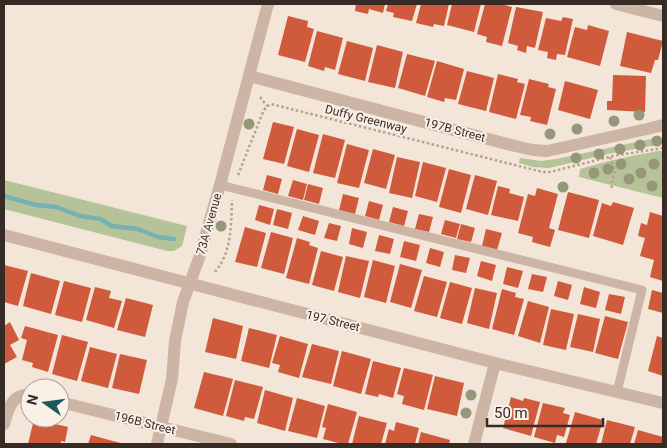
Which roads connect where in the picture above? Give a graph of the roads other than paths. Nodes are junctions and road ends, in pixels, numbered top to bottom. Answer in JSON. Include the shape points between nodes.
{"nodes":[{"id":1,"x":268,"y":4,"type":"edge"},
{"id":2,"x":616,"y":4,"type":"edge"},
{"id":3,"x":663,"y":16,"type":"edge"},
{"id":4,"x":249,"y":76,"type":"junction"},
{"id":5,"x":663,"y":125,"type":"edge"},
{"id":6,"x":220,"y":185,"type":"junction"},
{"id":7,"x":4,"y":235,"type":"edge"},
{"id":8,"x":190,"y":284,"type":"junction"},
{"id":9,"x":496,"y":362,"type":"junction"},
{"id":10,"x":617,"y":392,"type":"junction"},
{"id":11,"x":20,"y":399,"type":"edge"},
{"id":12,"x":663,"y":403,"type":"edge"},
{"id":13,"x":70,"y":404,"type":"edge"},
{"id":14,"x":4,"y":424,"type":"edge"},
{"id":15,"x":162,"y":426,"type":"junction"},
{"id":16,"x":157,"y":444,"type":"edge"},
{"id":17,"x":231,"y":444,"type":"edge"},
{"id":18,"x":474,"y":444,"type":"edge"}],
"edges":[{"from":1,"to":4,"type":"street","name":"73A Avenue"},
{"from":2,"to":3,"type":"street"},
{"from":4,"to":5,"type":"street","name":"197B Street","via":[[541,151]]},
{"from":4,"to":6,"type":"street","name":"73A Avenue"},
{"from":6,"to":8,"type":"street","name":"73A Avenue"},
{"from":6,"to":10,"type":"lane","via":[[642,290]]},
{"from":7,"to":8,"type":"street","name":"197 Street"},
{"from":8,"to":9,"type":"street","name":"197 Street"},
{"from":8,"to":15,"type":"street","name":"73A Avenue","via":[[179,319],[172,379]]},
{"from":9,"to":10,"type":"street","name":"197 Street"},
{"from":9,"to":18,"type":"street"},
{"from":10,"to":12,"type":"street","name":"197 Street"},
{"from":11,"to":14,"type":"street","via":[[9,408]]},
{"from":13,"to":15,"type":"street","name":"196B Street"},
{"from":15,"to":16,"type":"street","name":"73A Avenue"},
{"from":15,"to":17,"type":"street","name":"196B Street"}]}
